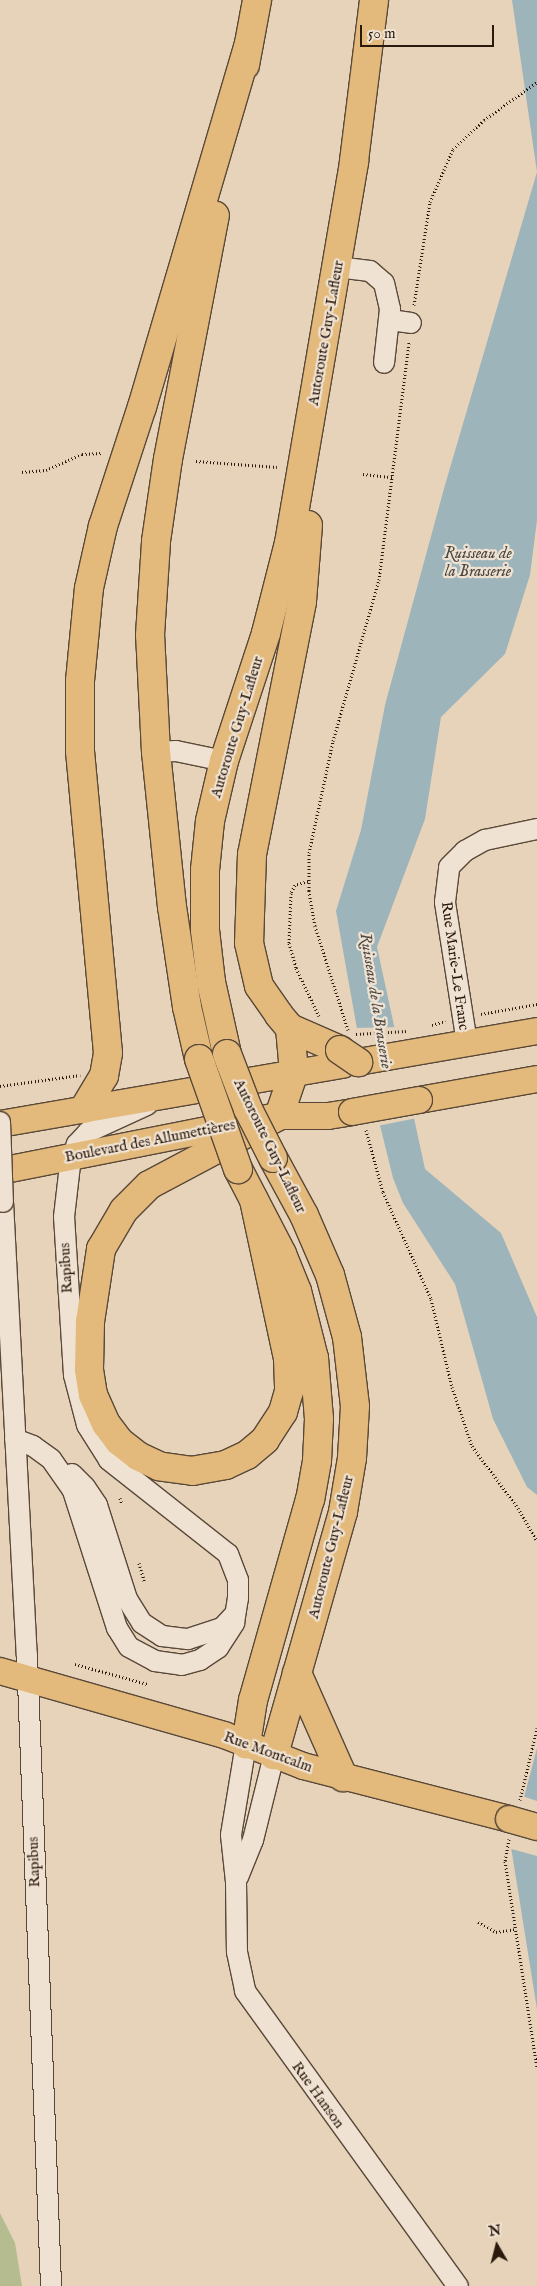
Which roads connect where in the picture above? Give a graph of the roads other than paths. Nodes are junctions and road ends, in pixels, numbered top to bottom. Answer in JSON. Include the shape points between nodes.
{"nodes":[{"id":1,"x":257,"y":0,"type":"edge"},
{"id":2,"x":374,"y":0,"type":"edge"},
{"id":3,"x":248,"y":46,"type":"junction"},
{"id":4,"x":337,"y":266,"type":"junction"},
{"id":5,"x":390,"y":320,"type":"junction"},
{"id":6,"x":411,"y":323,"type":"road end"},
{"id":7,"x":384,"y":363,"type":"dead end"},
{"id":8,"x":318,"y":376,"type":"junction"},
{"id":9,"x":156,"y":752,"type":"junction"},
{"id":10,"x":224,"y":761,"type":"junction"},
{"id":11,"x":537,"y":829,"type":"edge"},
{"id":12,"x":290,"y":1028,"type":"junction"},
{"id":13,"x":537,"y":1031,"type":"edge"},
{"id":14,"x":467,"y":1043,"type":"junction"},
{"id":15,"x":347,"y":1050,"type":"junction"},
{"id":16,"x":294,"y":1072,"type":"junction"},
{"id":17,"x":537,"y":1079,"type":"edge"},
{"id":18,"x":171,"y":1093,"type":"junction"},
{"id":19,"x":84,"y":1109,"type":"junction"},
{"id":20,"x":279,"y":1116,"type":"junction"},
{"id":21,"x":0,"y":1123,"type":"edge"},
{"id":22,"x":72,"y":1156,"type":"junction"},
{"id":23,"x":0,"y":1171,"type":"edge"},
{"id":24,"x":254,"y":1200,"type":"junction"},
{"id":25,"x":112,"y":1432,"type":"junction"},
{"id":26,"x":15,"y":1439,"type":"junction"},
{"id":27,"x":59,"y":1467,"type":"junction"},
{"id":28,"x":134,"y":1482,"type":"junction"},
{"id":29,"x":237,"y":1607,"type":"junction"},
{"id":30,"x":0,"y":1671,"type":"edge"},
{"id":31,"x":297,"y":1673,"type":"junction"},
{"id":32,"x":27,"y":1679,"type":"junction"},
{"id":33,"x":246,"y":1744,"type":"junction"},
{"id":34,"x":274,"y":1755,"type":"junction"},
{"id":35,"x":343,"y":1777,"type":"junction"},
{"id":36,"x":537,"y":1827,"type":"edge"},
{"id":37,"x":236,"y":1882,"type":"junction"},
{"id":38,"x":51,"y":2286,"type":"edge"},
{"id":39,"x":458,"y":2286,"type":"edge"}],
"edges":[{"from":1,"to":3,"type":"highway"},
{"from":2,"to":4,"type":"highway","name":"Autoroute Guy-Lafleur","via":[[363,105]]},
{"from":3,"to":9,"type":"highway","via":[[173,427],[157,532],[150,652]]},
{"from":3,"to":19,"type":"highway","via":[[142,407],[103,526],[89,588],[80,681],[80,751],[108,1053],[104,1076]]},
{"from":4,"to":5,"type":"street","via":[[370,271],[380,278],[388,291]]},
{"from":4,"to":8,"type":"highway","name":"Autoroute Guy-Lafleur"},
{"from":5,"to":6,"type":"street"},
{"from":5,"to":7,"type":"street"},
{"from":8,"to":10,"type":"highway","name":"Autoroute Guy-Lafleur","via":[[279,590]]},
{"from":8,"to":12,"type":"highway","via":[[302,602],[255,835],[248,891],[252,966],[268,1000]]},
{"from":9,"to":10,"type":"street","via":[[176,751]]},
{"from":9,"to":24,"type":"highway","bridge":true,"via":[[179,955],[198,1059],[238,1169]]},
{"from":10,"to":31,"type":"highway","name":"Autoroute Guy-Lafleur","bridge":true,"via":[[210,821],[204,905],[210,982],[227,1054],[248,1109],[312,1232],[330,1275],[347,1337],[354,1390],[353,1448],[347,1493]]},
{"from":11,"to":14,"type":"street","name":"Rue Marie-Le Franc","via":[[485,840],[465,851],[449,867],[445,902]]},
{"from":12,"to":15,"type":"highway"},
{"from":12,"to":16,"type":"highway"},
{"from":13,"to":14,"type":"main road"},
{"from":14,"to":15,"type":"main road","via":[[409,1042]]},
{"from":15,"to":16,"type":"main road"},
{"from":16,"to":18,"type":"main road"},
{"from":16,"to":20,"type":"highway"},
{"from":17,"to":20,"type":"main road","name":"Boulevard des Allumettières","bridge":true,"via":[[419,1100],[358,1119]]},
{"from":18,"to":19,"type":"main road"},
{"from":18,"to":22,"type":"street","name":"Rapibus","via":[[88,1132]]},
{"from":19,"to":21,"type":"main road"},
{"from":20,"to":22,"type":"main road","name":"Boulevard des Allumettières"},
{"from":20,"to":25,"type":"highway","via":[[149,1186],[124,1210],[109,1231],[94,1276],[89,1357],[94,1395]]},
{"from":21,"to":26,"type":"street","name":"Rapibus","bridge":true},
{"from":22,"to":23,"type":"main road","name":"Boulevard des Allumettières"},
{"from":22,"to":28,"type":"street","name":"Rapibus","via":[[64,1217],[75,1384],[85,1420],[97,1445]]},
{"from":24,"to":25,"type":"highway","via":[[288,1358],[289,1391],[279,1422],[247,1455],[203,1471],[159,1466],[129,1450]]},
{"from":24,"to":33,"type":"highway","via":[[282,1254],[300,1300],[314,1358],[319,1419],[317,1461],[310,1499],[253,1700]]},
{"from":25,"to":28,"type":"street","name":"Rapibus"},
{"from":26,"to":27,"type":"street","name":"Rapibus","via":[[43,1452]]},
{"from":26,"to":32,"type":"street","name":"Rapibus"},
{"from":27,"to":29,"type":"street","name":"Rapibus","via":[[80,1482],[93,1499],[127,1599],[147,1628],[172,1638],[196,1638],[222,1628],[232,1619]]},
{"from":27,"to":29,"type":"street","name":"Rapibus","via":[[82,1511],[117,1628],[129,1647],[148,1659],[165,1663],[194,1663],[222,1644],[234,1623]]},
{"from":28,"to":29,"type":"street","name":"Rapibus","via":[[223,1548],[238,1580]]},
{"from":30,"to":32,"type":"main road","name":"Rue Montcalm"},
{"from":31,"to":34,"type":"highway","name":"Autoroute Guy-Lafleur"},
{"from":31,"to":35,"type":"highway"},
{"from":32,"to":33,"type":"main road","name":"Rue Montcalm"},
{"from":32,"to":38,"type":"street","name":"Rapibus"},
{"from":33,"to":34,"type":"main road","name":"Rue Montcalm"},
{"from":33,"to":37,"type":"street","name":"Rue Hanson","via":[[231,1835]]},
{"from":34,"to":35,"type":"main road","name":"Rue Montcalm"},
{"from":34,"to":37,"type":"street","name":"Rue Hanson","via":[[253,1840]]},
{"from":35,"to":36,"type":"main road","name":"Rue Montcalm","bridge":true},
{"from":37,"to":39,"type":"street","name":"Rue Hanson","via":[[238,1966],[249,1998]]}]}
